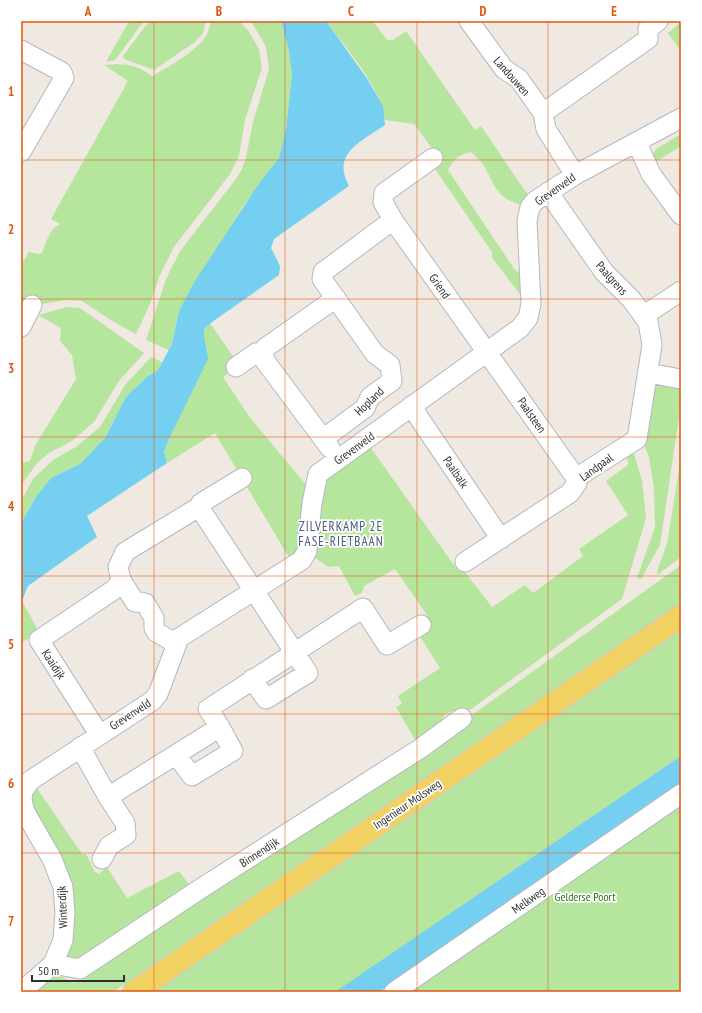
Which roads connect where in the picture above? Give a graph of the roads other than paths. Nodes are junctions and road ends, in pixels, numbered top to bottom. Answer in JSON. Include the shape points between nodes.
{"nodes":[{"id":1,"x":468,"y":21,"type":"edge"},
{"id":2,"x":658,"y":21,"type":"edge"},
{"id":3,"x":21,"y":50,"type":"edge"},
{"id":4,"x":543,"y":113,"type":"junction"},
{"id":5,"x":681,"y":118,"type":"edge"},
{"id":6,"x":637,"y":143,"type":"junction"},
{"id":7,"x":21,"y":152,"type":"edge"},
{"id":8,"x":433,"y":158,"type":"dead end"},
{"id":9,"x":575,"y":175,"type":"junction"},
{"id":10,"x":548,"y":192,"type":"junction"},
{"id":11,"x":681,"y":215,"type":"edge"},
{"id":12,"x":393,"y":220,"type":"junction"},
{"id":13,"x":681,"y":291,"type":"edge"},
{"id":14,"x":336,"y":298,"type":"junction"},
{"id":15,"x":32,"y":305,"type":"dead end"},
{"id":16,"x":643,"y":316,"type":"junction"},
{"id":17,"x":21,"y":327,"type":"edge"},
{"id":18,"x":263,"y":352,"type":"junction"},
{"id":19,"x":487,"y":352,"type":"junction"},
{"id":20,"x":236,"y":367,"type":"dead end"},
{"id":21,"x":648,"y":373,"type":"junction"},
{"id":22,"x":681,"y":379,"type":"edge"},
{"id":23,"x":411,"y":406,"type":"junction"},
{"id":24,"x":323,"y":439,"type":"junction"},
{"id":25,"x":339,"y":458,"type":"junction"},
{"id":26,"x":242,"y":478,"type":"dead end"},
{"id":27,"x":576,"y":478,"type":"junction"},
{"id":28,"x":199,"y":507,"type":"junction"},
{"id":29,"x":501,"y":539,"type":"junction"},
{"id":30,"x":465,"y":562,"type":"dead end"},
{"id":31,"x":121,"y":580,"type":"junction"},
{"id":32,"x":254,"y":590,"type":"junction"},
{"id":33,"x":681,"y":616,"type":"edge"},
{"id":34,"x":421,"y":625,"type":"dead end"},
{"id":35,"x":177,"y":644,"type":"junction"},
{"id":36,"x":294,"y":652,"type":"junction"},
{"id":37,"x":252,"y":679,"type":"junction"},
{"id":38,"x":462,"y":718,"type":"dead end"},
{"id":39,"x":220,"y":727,"type":"junction"},
{"id":40,"x":99,"y":734,"type":"junction"},
{"id":41,"x":80,"y":748,"type":"junction"},
{"id":42,"x":176,"y":755,"type":"junction"},
{"id":43,"x":681,"y":794,"type":"edge"},
{"id":44,"x":108,"y":797,"type":"junction"},
{"id":45,"x":22,"y":798,"type":"edge"},
{"id":46,"x":102,"y":859,"type":"dead end"},
{"id":47,"x":53,"y":964,"type":"junction"},
{"id":48,"x":21,"y":992,"type":"edge"},
{"id":49,"x":134,"y":992,"type":"edge"},
{"id":50,"x":394,"y":992,"type":"edge"}],
"edges":[{"from":1,"to":4,"type":"street","name":"Landouwen","via":[[504,69],[519,79]]},
{"from":2,"to":4,"type":"street","via":[[648,29],[648,39]]},
{"from":3,"to":7,"type":"street","via":[[62,72],[64,78]]},
{"from":4,"to":9,"type":"street","name":"Landouwen","via":[[546,129]]},
{"from":5,"to":6,"type":"street","name":"Grevenveld"},
{"from":6,"to":9,"type":"street","name":"Grevenveld"},
{"from":6,"to":11,"type":"street","via":[[651,174]]},
{"from":8,"to":12,"type":"street","name":"Griend","via":[[384,193],[383,202]]},
{"from":9,"to":10,"type":"street","name":"Grevenveld"},
{"from":10,"to":16,"type":"street","name":"Paalgrens","via":[[604,272]]},
{"from":10,"to":19,"type":"street","name":"Grevenveld","via":[[530,207],[527,221],[530,304],[528,318],[520,328]]},
{"from":12,"to":14,"type":"street","via":[[323,272],[322,279]]},
{"from":12,"to":19,"type":"street","name":"Griend"},
{"from":13,"to":16,"type":"street"},
{"from":14,"to":18,"type":"street","via":[[265,348]]},
{"from":14,"to":24,"type":"street","name":"Hopland","via":[[375,354],[390,365],[392,381],[370,397],[365,408]]},
{"from":15,"to":17,"type":"street"},
{"from":16,"to":21,"type":"street","name":"Paalgrens","via":[[648,322],[652,345]]},
{"from":18,"to":20,"type":"street"},
{"from":18,"to":24,"type":"street","via":[[265,361]]},
{"from":19,"to":23,"type":"street","name":"Grevenveld"},
{"from":19,"to":27,"type":"street","name":"Paalsteen"},
{"from":21,"to":22,"type":"street"},
{"from":21,"to":27,"type":"street","name":"Landpaal","via":[[637,439]]},
{"from":23,"to":25,"type":"street","name":"Grevenveld"},
{"from":23,"to":29,"type":"street","name":"Paalbalk"},
{"from":24,"to":25,"type":"street"},
{"from":25,"to":32,"type":"street","name":"Grevenveld","via":[[318,474],[307,550],[302,560]]},
{"from":26,"to":28,"type":"street","via":[[201,503]]},
{"from":27,"to":29,"type":"street","name":"Landpaal","via":[[577,483],[570,492]]},
{"from":28,"to":31,"type":"street","via":[[125,552],[118,567]]},
{"from":28,"to":32,"type":"street"},
{"from":29,"to":30,"type":"street","name":"Landpaal"},
{"from":31,"to":35,"type":"street","via":[[135,602],[145,603],[154,618],[156,632]]},
{"from":31,"to":40,"type":"street","name":"Kaaidijk","via":[[114,589],[39,640]]},
{"from":32,"to":35,"type":"street","name":"Grevenveld","via":[[179,638]]},
{"from":32,"to":36,"type":"street"},
{"from":33,"to":49,"type":"main road","name":"Ingenieur Molsweg"},
{"from":34,"to":36,"type":"street","via":[[386,645],[359,602]]},
{"from":35,"to":40,"type":"street","name":"Grevenveld","via":[[158,694],[152,701]]},
{"from":36,"to":37,"type":"street"},
{"from":36,"to":37,"type":"street","via":[[308,673],[266,698]]},
{"from":37,"to":39,"type":"street","via":[[208,709]]},
{"from":38,"to":47,"type":"street","name":"Binnendijk","via":[[421,748],[200,889],[80,970]]},
{"from":39,"to":42,"type":"street"},
{"from":39,"to":42,"type":"street","via":[[233,751],[192,776]]},
{"from":40,"to":41,"type":"street","name":"Grevenveld"},
{"from":41,"to":44,"type":"street"},
{"from":41,"to":45,"type":"street","name":"Grevenveld","via":[[31,780]]},
{"from":42,"to":44,"type":"street"},
{"from":43,"to":50,"type":"street","name":"Melkweg"},
{"from":44,"to":46,"type":"street","via":[[125,822],[126,835],[109,846]]},
{"from":45,"to":47,"type":"street","name":"Winterdijk","via":[[24,812],[52,859],[64,887],[63,940]]},
{"from":47,"to":48,"type":"street","name":"Winterdijk"}]}
